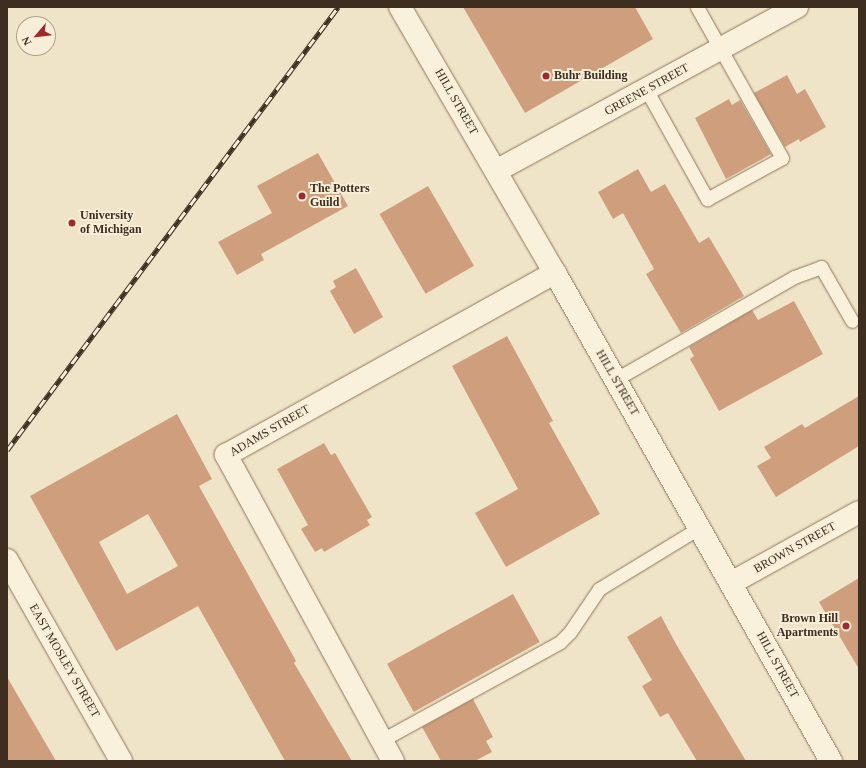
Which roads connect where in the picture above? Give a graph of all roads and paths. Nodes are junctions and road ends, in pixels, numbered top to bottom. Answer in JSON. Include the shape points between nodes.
{"nodes":[{"id":1,"x":400,"y":7,"type":"edge"},
{"id":2,"x":698,"y":7,"type":"edge"},
{"id":3,"x":797,"y":7,"type":"edge"},
{"id":4,"x":721,"y":49,"type":"junction"},
{"id":5,"x":647,"y":91,"type":"junction"},
{"id":6,"x":496,"y":171,"type":"junction"},
{"id":7,"x":555,"y":273,"type":"junction"},
{"id":8,"x":852,"y":321,"type":"dead end"},
{"id":9,"x":616,"y":380,"type":"junction"},
{"id":10,"x":859,"y":512,"type":"edge"},
{"id":11,"x":700,"y":528,"type":"junction"},
{"id":12,"x":7,"y":560,"type":"edge"},
{"id":13,"x":731,"y":583,"type":"junction"},
{"id":14,"x":382,"y":740,"type":"junction"},
{"id":15,"x":121,"y":761,"type":"edge"},
{"id":16,"x":393,"y":761,"type":"edge"},
{"id":17,"x":831,"y":761,"type":"edge"}],
"edges":[{"from":1,"to":6,"type":"street","name":"HILL STREET"},
{"from":2,"to":4,"type":"lane"},
{"from":3,"to":4,"type":"street","name":"GREENE STREET"},
{"from":4,"to":5,"type":"street","name":"GREENE STREET"},
{"from":4,"to":5,"type":"lane","via":[[782,158],[707,199]]},
{"from":5,"to":6,"type":"street","name":"GREENE STREET"},
{"from":6,"to":7,"type":"street","name":"HILL STREET"},
{"from":7,"to":9,"type":"street","name":"HILL STREET"},
{"from":7,"to":14,"type":"street","name":"ADAMS STREET","via":[[226,455]]},
{"from":8,"to":9,"type":"lane","via":[[821,267],[794,277]]},
{"from":9,"to":11,"type":"street","name":"HILL STREET"},
{"from":10,"to":13,"type":"street","name":"BROWN STREET"},
{"from":11,"to":13,"type":"street","name":"HILL STREET"},
{"from":11,"to":14,"type":"lane","via":[[599,589],[570,632],[560,642]]},
{"from":12,"to":15,"type":"street","name":"EAST MOSLEY STREET"},
{"from":13,"to":17,"type":"street","name":"HILL STREET"},
{"from":14,"to":16,"type":"street","name":"ADAMS STREET"}]}
